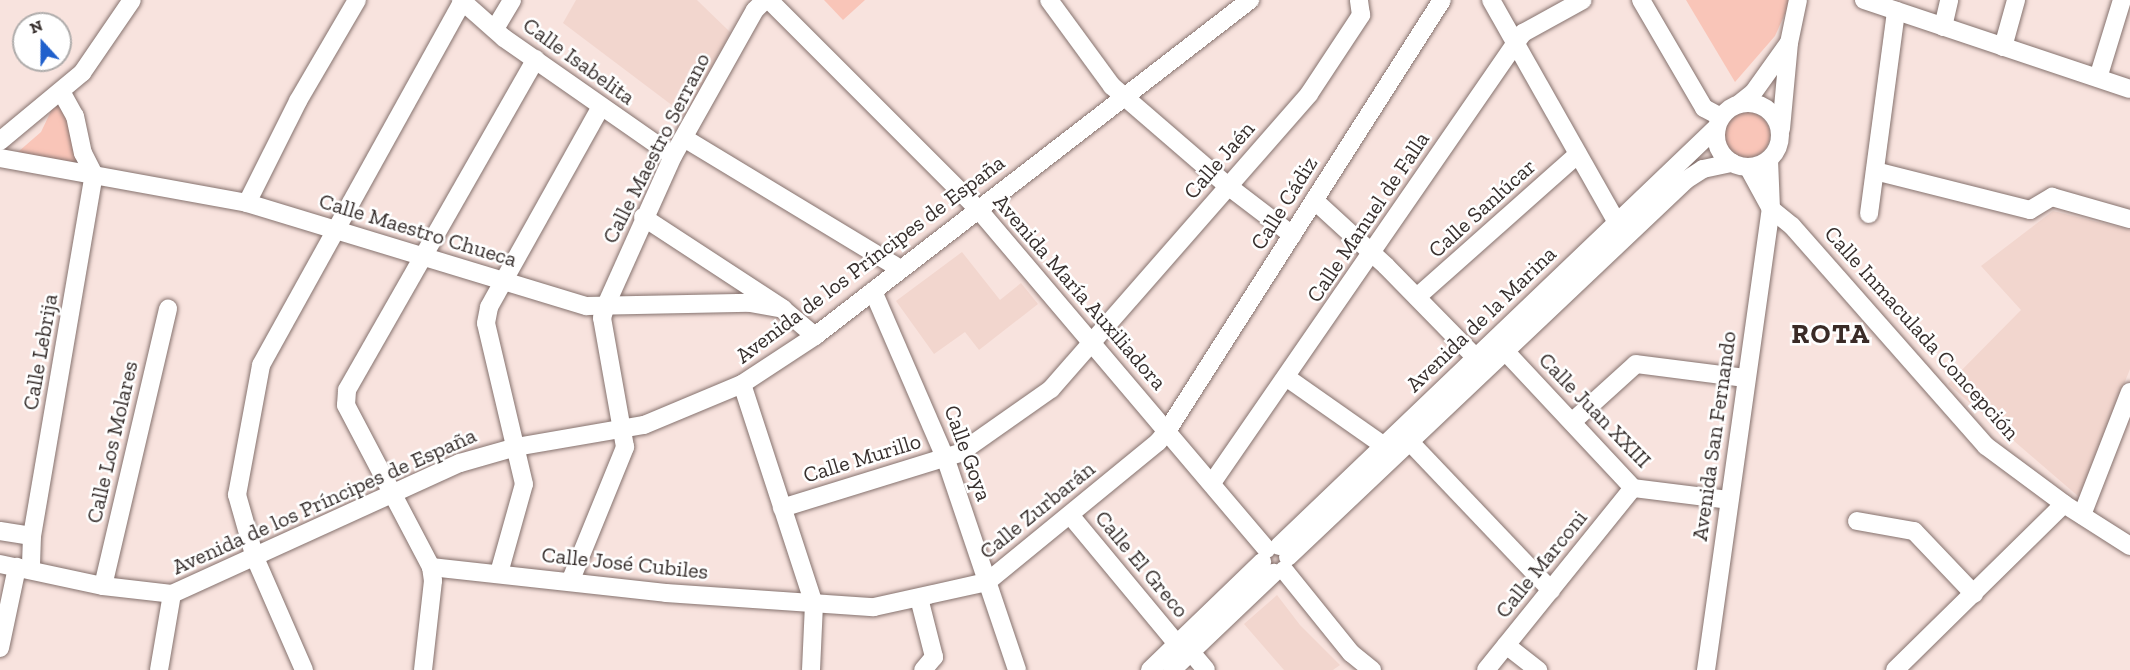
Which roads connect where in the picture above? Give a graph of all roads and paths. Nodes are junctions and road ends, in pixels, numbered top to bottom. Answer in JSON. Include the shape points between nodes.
{"nodes":[{"id":1,"x":132,"y":0,"type":"edge"},
{"id":2,"x":357,"y":0,"type":"edge"},
{"id":3,"x":512,"y":0,"type":"edge"},
{"id":4,"x":767,"y":0,"type":"edge"},
{"id":5,"x":1049,"y":0,"type":"edge"},
{"id":6,"x":1250,"y":0,"type":"edge"},
{"id":7,"x":1359,"y":0,"type":"edge"},
{"id":8,"x":1442,"y":0,"type":"edge"},
{"id":9,"x":1491,"y":0,"type":"edge"},
{"id":10,"x":1583,"y":0,"type":"edge"},
{"id":11,"x":1641,"y":0,"type":"edge"},
{"id":12,"x":1798,"y":0,"type":"edge"},
{"id":13,"x":1864,"y":0,"type":"edge"},
{"id":14,"x":1949,"y":0,"type":"edge"},
{"id":15,"x":2016,"y":0,"type":"edge"},
{"id":16,"x":2122,"y":0,"type":"edge"},
{"id":17,"x":461,"y":1,"type":"edge"},
{"id":18,"x":1896,"y":11,"type":"junction"},
{"id":19,"x":496,"y":27,"type":"junction"},
{"id":20,"x":1943,"y":27,"type":"junction"},
{"id":21,"x":1789,"y":43,"type":"junction"},
{"id":22,"x":1515,"y":44,"type":"junction"},
{"id":23,"x":2002,"y":47,"type":"junction"},
{"id":24,"x":536,"y":59,"type":"junction"},
{"id":25,"x":2098,"y":78,"type":"junction"},
{"id":26,"x":2130,"y":89,"type":"edge"},
{"id":27,"x":62,"y":93,"type":"junction"},
{"id":28,"x":1125,"y":96,"type":"junction"},
{"id":29,"x":1740,"y":103,"type":"junction"},
{"id":30,"x":601,"y":107,"type":"junction"},
{"id":31,"x":1719,"y":122,"type":"junction"},
{"id":32,"x":1781,"y":131,"type":"junction"},
{"id":33,"x":684,"y":138,"type":"junction"},
{"id":34,"x":0,"y":141,"type":"edge"},
{"id":35,"x":1578,"y":154,"type":"junction"},
{"id":36,"x":673,"y":156,"type":"junction"},
{"id":37,"x":0,"y":158,"type":"edge"},
{"id":38,"x":1769,"y":160,"type":"junction"},
{"id":39,"x":1740,"y":165,"type":"junction"},
{"id":40,"x":1875,"y":171,"type":"junction"},
{"id":41,"x":94,"y":175,"type":"junction"},
{"id":42,"x":1228,"y":186,"type":"junction"},
{"id":43,"x":1314,"y":200,"type":"junction"},
{"id":44,"x":247,"y":203,"type":"junction"},
{"id":45,"x":1771,"y":208,"type":"junction"},
{"id":46,"x":978,"y":209,"type":"junction"},
{"id":47,"x":1869,"y":214,"type":"dead end"},
{"id":48,"x":643,"y":217,"type":"junction"},
{"id":49,"x":2130,"y":219,"type":"edge"},
{"id":50,"x":1616,"y":221,"type":"junction"},
{"id":51,"x":335,"y":229,"type":"junction"},
{"id":52,"x":1292,"y":235,"type":"junction"},
{"id":53,"x":1371,"y":256,"type":"junction"},
{"id":54,"x":421,"y":257,"type":"junction"},
{"id":55,"x":900,"y":269,"type":"junction"},
{"id":56,"x":500,"y":282,"type":"junction"},
{"id":57,"x":873,"y":291,"type":"junction"},
{"id":58,"x":1417,"y":297,"type":"junction"},
{"id":59,"x":606,"y":305,"type":"junction"},
{"id":60,"x":168,"y":309,"type":"dead end"},
{"id":61,"x":783,"y":309,"type":"junction"},
{"id":62,"x":815,"y":336,"type":"junction"},
{"id":63,"x":1092,"y":340,"type":"junction"},
{"id":64,"x":1505,"y":351,"type":"junction"},
{"id":65,"x":1476,"y":358,"type":"junction"},
{"id":66,"x":1286,"y":377,"type":"junction"},
{"id":67,"x":1746,"y":378,"type":"junction"},
{"id":68,"x":742,"y":384,"type":"junction"},
{"id":69,"x":2130,"y":392,"type":"edge"},
{"id":70,"x":1572,"y":422,"type":"junction"},
{"id":71,"x":623,"y":430,"type":"junction"},
{"id":72,"x":1167,"y":431,"type":"junction"},
{"id":73,"x":1409,"y":441,"type":"junction"},
{"id":74,"x":1384,"y":446,"type":"junction"},
{"id":75,"x":516,"y":447,"type":"junction"},
{"id":76,"x":945,"y":457,"type":"junction"},
{"id":77,"x":1212,"y":483,"type":"junction"},
{"id":78,"x":1634,"y":488,"type":"junction"},
{"id":79,"x":392,"y":495,"type":"junction"},
{"id":80,"x":1729,"y":500,"type":"junction"},
{"id":81,"x":2064,"y":504,"type":"junction"},
{"id":82,"x":782,"y":508,"type":"junction"},
{"id":83,"x":1070,"y":515,"type":"junction"},
{"id":84,"x":2082,"y":515,"type":"junction"},
{"id":85,"x":1857,"y":521,"type":"dead end"},
{"id":86,"x":0,"y":531,"type":"edge"},
{"id":87,"x":32,"y":536,"type":"junction"},
{"id":88,"x":2130,"y":546,"type":"edge"},
{"id":89,"x":255,"y":558,"type":"junction"},
{"id":90,"x":1275,"y":560,"type":"junction"},
{"id":91,"x":16,"y":567,"type":"edge"},
{"id":92,"x":431,"y":567,"type":"junction"},
{"id":93,"x":499,"y":573,"type":"junction"},
{"id":94,"x":570,"y":582,"type":"junction"},
{"id":95,"x":987,"y":582,"type":"junction"},
{"id":96,"x":103,"y":586,"type":"junction"},
{"id":97,"x":1551,"y":590,"type":"junction"},
{"id":98,"x":172,"y":594,"type":"junction"},
{"id":99,"x":1974,"y":594,"type":"junction"},
{"id":100,"x":918,"y":598,"type":"junction"},
{"id":101,"x":814,"y":604,"type":"junction"},
{"id":102,"x":1506,"y":645,"type":"junction"},
{"id":103,"x":0,"y":648,"type":"edge"},
{"id":104,"x":1184,"y":648,"type":"junction"},
{"id":105,"x":159,"y":670,"type":"edge"},
{"id":106,"x":304,"y":670,"type":"edge"},
{"id":107,"x":423,"y":670,"type":"edge"},
{"id":108,"x":811,"y":670,"type":"edge"},
{"id":109,"x":923,"y":670,"type":"edge"},
{"id":110,"x":1017,"y":670,"type":"edge"},
{"id":111,"x":1150,"y":670,"type":"edge"},
{"id":112,"x":1172,"y":670,"type":"edge"},
{"id":113,"x":1206,"y":670,"type":"edge"},
{"id":114,"x":1372,"y":670,"type":"edge"},
{"id":115,"x":1486,"y":670,"type":"edge"},
{"id":116,"x":1538,"y":670,"type":"edge"},
{"id":117,"x":1706,"y":670,"type":"edge"},
{"id":118,"x":1895,"y":670,"type":"edge"}],
"edges":[{"from":1,"to":27,"type":"street","via":[[82,73]]},
{"from":2,"to":44,"type":"street","via":[[298,101]]},
{"from":3,"to":19,"type":"street"},
{"from":4,"to":33,"type":"street","name":"Calle Maestro Serrano","via":[[755,10]]},
{"from":4,"to":46,"type":"street","name":"Avenida María Auxiliadora"},
{"from":5,"to":28,"type":"street","via":[[1112,86]]},
{"from":6,"to":28,"type":"street","name":"Avenida de los Príncipes de España"},
{"from":7,"to":42,"type":"street","name":"Calle Jaén","via":[[1361,15],[1309,94]]},
{"from":8,"to":43,"type":"street","name":"Calle Cádiz"},
{"from":9,"to":22,"type":"street"},
{"from":10,"to":22,"type":"street","name":"Calle Manuel de Falla","via":[[1523,33]]},
{"from":11,"to":31,"type":"street","via":[[1704,108]]},
{"from":12,"to":21,"type":"street"},
{"from":13,"to":18,"type":"street"},
{"from":14,"to":20,"type":"street"},
{"from":15,"to":23,"type":"street"},
{"from":16,"to":25,"type":"street"},
{"from":17,"to":19,"type":"street","name":"Calle Isabelita"},
{"from":17,"to":51,"type":"street"},
{"from":18,"to":20,"type":"street"},
{"from":18,"to":40,"type":"street"},
{"from":19,"to":24,"type":"street","name":"Calle Isabelita","via":[[504,38]]},
{"from":20,"to":23,"type":"street"},
{"from":21,"to":29,"type":"street","via":[[1753,93]]},
{"from":21,"to":32,"type":"street"},
{"from":22,"to":35,"type":"street"},
{"from":22,"to":53,"type":"street","name":"Calle Manuel de Falla"},
{"from":23,"to":25,"type":"street"},
{"from":24,"to":30,"type":"street","name":"Calle Isabelita"},
{"from":24,"to":54,"type":"street"},
{"from":25,"to":26,"type":"street"},
{"from":27,"to":34,"type":"street"},
{"from":27,"to":41,"type":"street","via":[[75,116],[83,153]]},
{"from":28,"to":42,"type":"street"},
{"from":28,"to":46,"type":"street","name":"Avenida de los Príncipes de España"},
{"from":29,"to":31,"type":"street"},
{"from":29,"to":32,"type":"street","via":[[1762,105],[1771,112]]},
{"from":30,"to":36,"type":"street","name":"Calle Isabelita"},
{"from":30,"to":56,"type":"street"},
{"from":31,"to":39,"type":"street","via":[[1718,147]]},
{"from":31,"to":50,"type":"street","name":"Avenida de la Marina"},
{"from":32,"to":38,"type":"street","via":[[1780,142]]},
{"from":33,"to":36,"type":"street","name":"Calle Maestro Serrano"},
{"from":33,"to":55,"type":"street"},
{"from":35,"to":50,"type":"street"},
{"from":35,"to":58,"type":"street","name":"Calle Sanlúcar"},
{"from":36,"to":48,"type":"street","name":"Calle Maestro Serrano"},
{"from":37,"to":41,"type":"street","name":"Calle Maestro Chueca"},
{"from":38,"to":39,"type":"street"},
{"from":38,"to":45,"type":"street","name":"Avenida San Fernando"},
{"from":39,"to":45,"type":"street"},
{"from":39,"to":64,"type":"street","name":"Avenida de la Marina","via":[[1703,169],[1686,180]]},
{"from":40,"to":47,"type":"street"},
{"from":40,"to":49,"type":"street","via":[[2030,210],[2052,197]]},
{"from":41,"to":44,"type":"street","name":"Calle Maestro Chueca"},
{"from":41,"to":87,"type":"street","name":"Calle Lebrija"},
{"from":42,"to":52,"type":"street"},
{"from":42,"to":63,"type":"street","name":"Calle Jaén"},
{"from":43,"to":52,"type":"street","name":"Calle Cádiz"},
{"from":43,"to":53,"type":"street"},
{"from":44,"to":51,"type":"street","name":"Calle Maestro Chueca"},
{"from":45,"to":67,"type":"street","name":"Avenida San Fernando"},
{"from":45,"to":81,"type":"street","name":"Calle Inmaculada Concepción","via":[[1792,226],[1986,446]]},
{"from":46,"to":55,"type":"street","name":"Avenida de los Príncipes de España"},
{"from":46,"to":63,"type":"street","name":"Avenida María Auxiliadora"},
{"from":48,"to":59,"type":"street","name":"Calle Maestro Serrano"},
{"from":48,"to":61,"type":"street","via":[[769,296]]},
{"from":50,"to":65,"type":"street","name":"Avenida de la Marina"},
{"from":51,"to":54,"type":"street","name":"Calle Maestro Chueca"},
{"from":51,"to":89,"type":"street","via":[[261,365],[237,495]]},
{"from":52,"to":72,"type":"street","name":"Calle Cádiz"},
{"from":53,"to":58,"type":"street"},
{"from":53,"to":66,"type":"street","name":"Calle Manuel de Falla"},
{"from":54,"to":56,"type":"street","name":"Calle Maestro Chueca"},
{"from":54,"to":79,"type":"street","via":[[346,390],[346,405]]},
{"from":55,"to":57,"type":"street","name":"Avenida de los Príncipes de España"},
{"from":56,"to":59,"type":"street","name":"Calle Maestro Chueca","via":[[587,306]]},
{"from":56,"to":75,"type":"street","via":[[486,323]]},
{"from":57,"to":62,"type":"street","name":"Avenida de los Príncipes de España"},
{"from":57,"to":76,"type":"street","name":"Calle Goya"},
{"from":58,"to":65,"type":"street"},
{"from":59,"to":61,"type":"street","name":"Calle Maestro Chueca","via":[[750,303]]},
{"from":59,"to":71,"type":"street","name":"Calle Maestro Serrano","via":[[603,318]]},
{"from":60,"to":96,"type":"street","name":"Calle Los Molares"},
{"from":61,"to":62,"type":"street","name":"Calle Maestro Chueca"},
{"from":62,"to":68,"type":"street","name":"Avenida de los Príncipes de España"},
{"from":63,"to":72,"type":"street","name":"Avenida María Auxiliadora"},
{"from":63,"to":76,"type":"street","name":"Calle Murillo","via":[[1051,389],[960,453]]},
{"from":64,"to":70,"type":"street","name":"Calle Juan XXIII"},
{"from":64,"to":73,"type":"street","name":"Avenida de la Marina"},
{"from":65,"to":74,"type":"street","name":"Avenida de la Marina"},
{"from":66,"to":74,"type":"street"},
{"from":66,"to":77,"type":"street","name":"Calle Manuel de Falla"},
{"from":67,"to":70,"type":"street","via":[[1636,364]]},
{"from":67,"to":80,"type":"street","name":"Avenida San Fernando"},
{"from":68,"to":71,"type":"street","name":"Avenida de los Príncipes de España"},
{"from":68,"to":82,"type":"street"},
{"from":69,"to":84,"type":"street"},
{"from":70,"to":78,"type":"street","name":"Calle Juan XXIII"},
{"from":71,"to":75,"type":"street","name":"Avenida de los Príncipes de España"},
{"from":71,"to":94,"type":"street","name":"Calle Maestro Serrano","via":[[625,447]]},
{"from":72,"to":77,"type":"street","name":"Avenida María Auxiliadora"},
{"from":72,"to":83,"type":"street","name":"Calle Zurbarán"},
{"from":73,"to":90,"type":"street","name":"Avenida de la Marina"},
{"from":73,"to":97,"type":"street"},
{"from":74,"to":90,"type":"street","name":"Avenida de la Marina"},
{"from":75,"to":79,"type":"street","name":"Avenida de los Príncipes de España","via":[[460,463]]},
{"from":75,"to":93,"type":"street","via":[[524,484]]},
{"from":76,"to":82,"type":"street","name":"Calle Murillo"},
{"from":76,"to":95,"type":"street","name":"Calle Goya"},
{"from":77,"to":90,"type":"street","name":"Avenida María Auxiliadora"},
{"from":78,"to":80,"type":"street","name":"Calle Juan XXIII"},
{"from":78,"to":97,"type":"street","name":"Calle Marconi"},
{"from":79,"to":89,"type":"street","name":"Avenida de los Príncipes de España"},
{"from":79,"to":92,"type":"street"},
{"from":80,"to":117,"type":"street","name":"Avenida San Fernando"},
{"from":81,"to":84,"type":"street","name":"Calle Inmaculada Concepción"},
{"from":81,"to":99,"type":"street"},
{"from":82,"to":101,"type":"street"},
{"from":83,"to":95,"type":"street","name":"Calle Zurbarán"},
{"from":83,"to":104,"type":"street","name":"Calle El Greco"},
{"from":84,"to":88,"type":"street","name":"Calle Inmaculada Concepción"},
{"from":85,"to":99,"type":"street","via":[[1914,531]]},
{"from":86,"to":87,"type":"street"},
{"from":87,"to":91,"type":"street","name":"Calle Lebrija"},
{"from":89,"to":98,"type":"street","name":"Avenida de los Príncipes de España"},
{"from":89,"to":106,"type":"street"},
{"from":90,"to":104,"type":"street","name":"Avenida de la Marina"},
{"from":90,"to":114,"type":"street","name":"Avenida María Auxiliadora","via":[[1352,653]]},
{"from":91,"to":96,"type":"street","name":"Avenida de los Príncipes de España"},
{"from":91,"to":103,"type":"street","name":"Calle Lebrija"},
{"from":92,"to":93,"type":"street","name":"Calle José Cubiles"},
{"from":92,"to":107,"type":"street","via":[[433,581]]},
{"from":93,"to":94,"type":"street","name":"Calle José Cubiles"},
{"from":94,"to":101,"type":"street","name":"Calle José Cubiles"},
{"from":95,"to":100,"type":"street","name":"Calle Zurbarán"},
{"from":95,"to":110,"type":"street","name":"Calle Goya"},
{"from":96,"to":98,"type":"street","name":"Avenida de los Príncipes de España"},
{"from":97,"to":102,"type":"street","name":"Calle Marconi"},
{"from":98,"to":105,"type":"street"},
{"from":99,"to":118,"type":"street"},
{"from":100,"to":101,"type":"street","name":"Calle Zurbarán","via":[[874,607]]},
{"from":100,"to":109,"type":"street","via":[[934,657]]},
{"from":101,"to":108,"type":"street"},
{"from":102,"to":115,"type":"street","name":"Calle Marconi"},
{"from":102,"to":116,"type":"street"},
{"from":104,"to":111,"type":"street","name":"Avenida de la Marina"},
{"from":104,"to":112,"type":"street","name":"Avenida de la Marina"},
{"from":104,"to":113,"type":"street","name":"Calle El Greco"}]}
